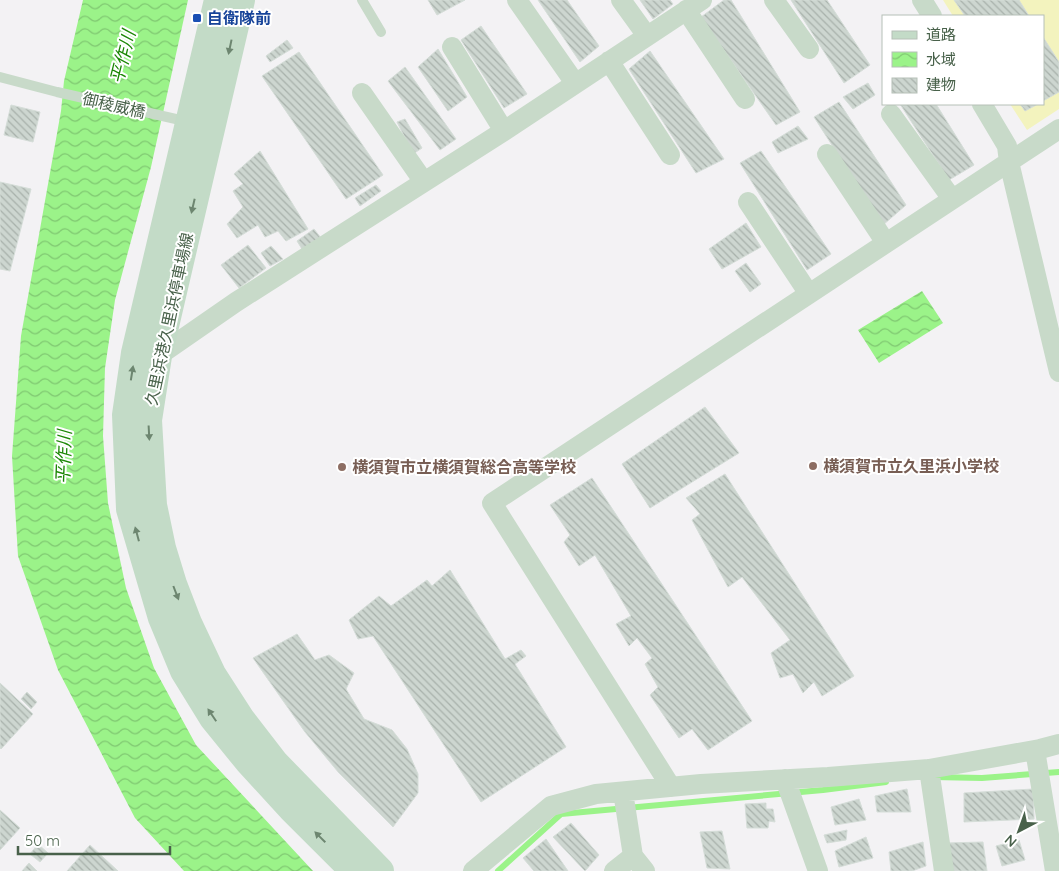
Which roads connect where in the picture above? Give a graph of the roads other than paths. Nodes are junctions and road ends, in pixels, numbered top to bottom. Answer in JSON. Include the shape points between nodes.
{"nodes":[{"id":1,"x":218,"y":0,"type":"edge"},
{"id":2,"x":241,"y":0,"type":"edge"},
{"id":3,"x":362,"y":0,"type":"edge"},
{"id":4,"x":516,"y":0,"type":"edge"},
{"id":5,"x":620,"y":0,"type":"edge"},
{"id":6,"x":774,"y":0,"type":"edge"},
{"id":7,"x":922,"y":0,"type":"edge"},
{"id":8,"x":694,"y":5,"type":"edge"},
{"id":9,"x":931,"y":15,"type":"edge"},
{"id":10,"x":381,"y":32,"type":"dead end"},
{"id":11,"x":647,"y":36,"type":"junction"},
{"id":12,"x":452,"y":47,"type":"dead end"},
{"id":13,"x":809,"y":49,"type":"dead end"},
{"id":14,"x":609,"y":61,"type":"junction"},
{"id":15,"x":0,"y":76,"type":"edge"},
{"id":16,"x":575,"y":84,"type":"junction"},
{"id":17,"x":362,"y":93,"type":"dead end"},
{"id":18,"x":744,"y":99,"type":"dead end"},
{"id":19,"x":983,"y":105,"type":"edge"},
{"id":20,"x":891,"y":114,"type":"dead end"},
{"id":21,"x":195,"y":123,"type":"junction"},
{"id":22,"x":1059,"y":129,"type":"edge"},
{"id":23,"x":504,"y":131,"type":"junction"},
{"id":24,"x":827,"y":154,"type":"dead end"},
{"id":25,"x":670,"y":155,"type":"dead end"},
{"id":26,"x":1009,"y":162,"type":"junction"},
{"id":27,"x":424,"y":182,"type":"junction"},
{"id":28,"x":952,"y":199,"type":"junction"},
{"id":29,"x":748,"y":202,"type":"dead end"},
{"id":30,"x":886,"y":243,"type":"junction"},
{"id":31,"x":809,"y":294,"type":"junction"},
{"id":32,"x":158,"y":356,"type":"junction"},
{"id":33,"x":1059,"y":372,"type":"edge"},
{"id":34,"x":1059,"y":744,"type":"edge"},
{"id":35,"x":1035,"y":750,"type":"junction"},
{"id":36,"x":929,"y":768,"type":"junction"},
{"id":37,"x":785,"y":779,"type":"junction"},
{"id":38,"x":671,"y":788,"type":"junction"},
{"id":39,"x":623,"y":792,"type":"junction"},
{"id":40,"x":639,"y":863,"type":"edge"},
{"id":41,"x":354,"y":871,"type":"edge"},
{"id":42,"x":380,"y":871,"type":"edge"},
{"id":43,"x":473,"y":871,"type":"edge"},
{"id":44,"x":614,"y":871,"type":"edge"},
{"id":45,"x":818,"y":871,"type":"edge"},
{"id":46,"x":944,"y":871,"type":"edge"},
{"id":47,"x":1055,"y":871,"type":"edge"}],
"edges":[{"from":1,"to":21,"type":"main road","name":"久里浜港久里浜停車場線"},
{"from":2,"to":21,"type":"main road","name":"久里浜港久里浜停車場線","one_way":true},
{"from":3,"to":10,"type":"lane"},
{"from":4,"to":16,"type":"street"},
{"from":5,"to":11,"type":"street"},
{"from":6,"to":13,"type":"street"},
{"from":7,"to":9,"type":"street"},
{"from":8,"to":11,"type":"street"},
{"from":8,"to":18,"type":"street"},
{"from":11,"to":14,"type":"street"},
{"from":12,"to":23,"type":"street"},
{"from":14,"to":16,"type":"street"},
{"from":14,"to":25,"type":"street"},
{"from":15,"to":21,"type":"lane","name":"御稜威橋"},
{"from":16,"to":23,"type":"street"},
{"from":17,"to":27,"type":"street"},
{"from":19,"to":26,"type":"street","via":[[1007,146]]},
{"from":20,"to":28,"type":"street"},
{"from":21,"to":32,"type":"main road","name":"久里浜港久里浜停車場線","one_way":true},
{"from":41,"to":21,"type":"main road","name":"久里浜港久里浜停車場線","one_way":true,"via":[[292,809],[212,718],[184,671],[162,618],[130,509],[126,415],[133,371]]},
{"from":22,"to":26,"type":"street"},
{"from":23,"to":27,"type":"street"},
{"from":24,"to":30,"type":"street"},
{"from":26,"to":28,"type":"street"},
{"from":26,"to":33,"type":"street"},
{"from":27,"to":32,"type":"street"},
{"from":28,"to":30,"type":"street"},
{"from":29,"to":31,"type":"street"},
{"from":30,"to":31,"type":"street"},
{"from":31,"to":38,"type":"street","via":[[492,503]]},
{"from":32,"to":42,"type":"main road","name":"久里浜港久里浜停車場線","one_way":true,"via":[[148,420],[153,505],[172,584],[188,623],[212,674],[275,763]]},
{"from":34,"to":35,"type":"street"},
{"from":35,"to":36,"type":"street"},
{"from":35,"to":47,"type":"street"},
{"from":36,"to":37,"type":"street"},
{"from":36,"to":46,"type":"street"},
{"from":37,"to":38,"type":"street"},
{"from":37,"to":45,"type":"street"},
{"from":38,"to":39,"type":"street"},
{"from":39,"to":40,"type":"street"},
{"from":39,"to":43,"type":"street","via":[[596,794],[551,806]]},
{"from":40,"to":44,"type":"street"}]}
